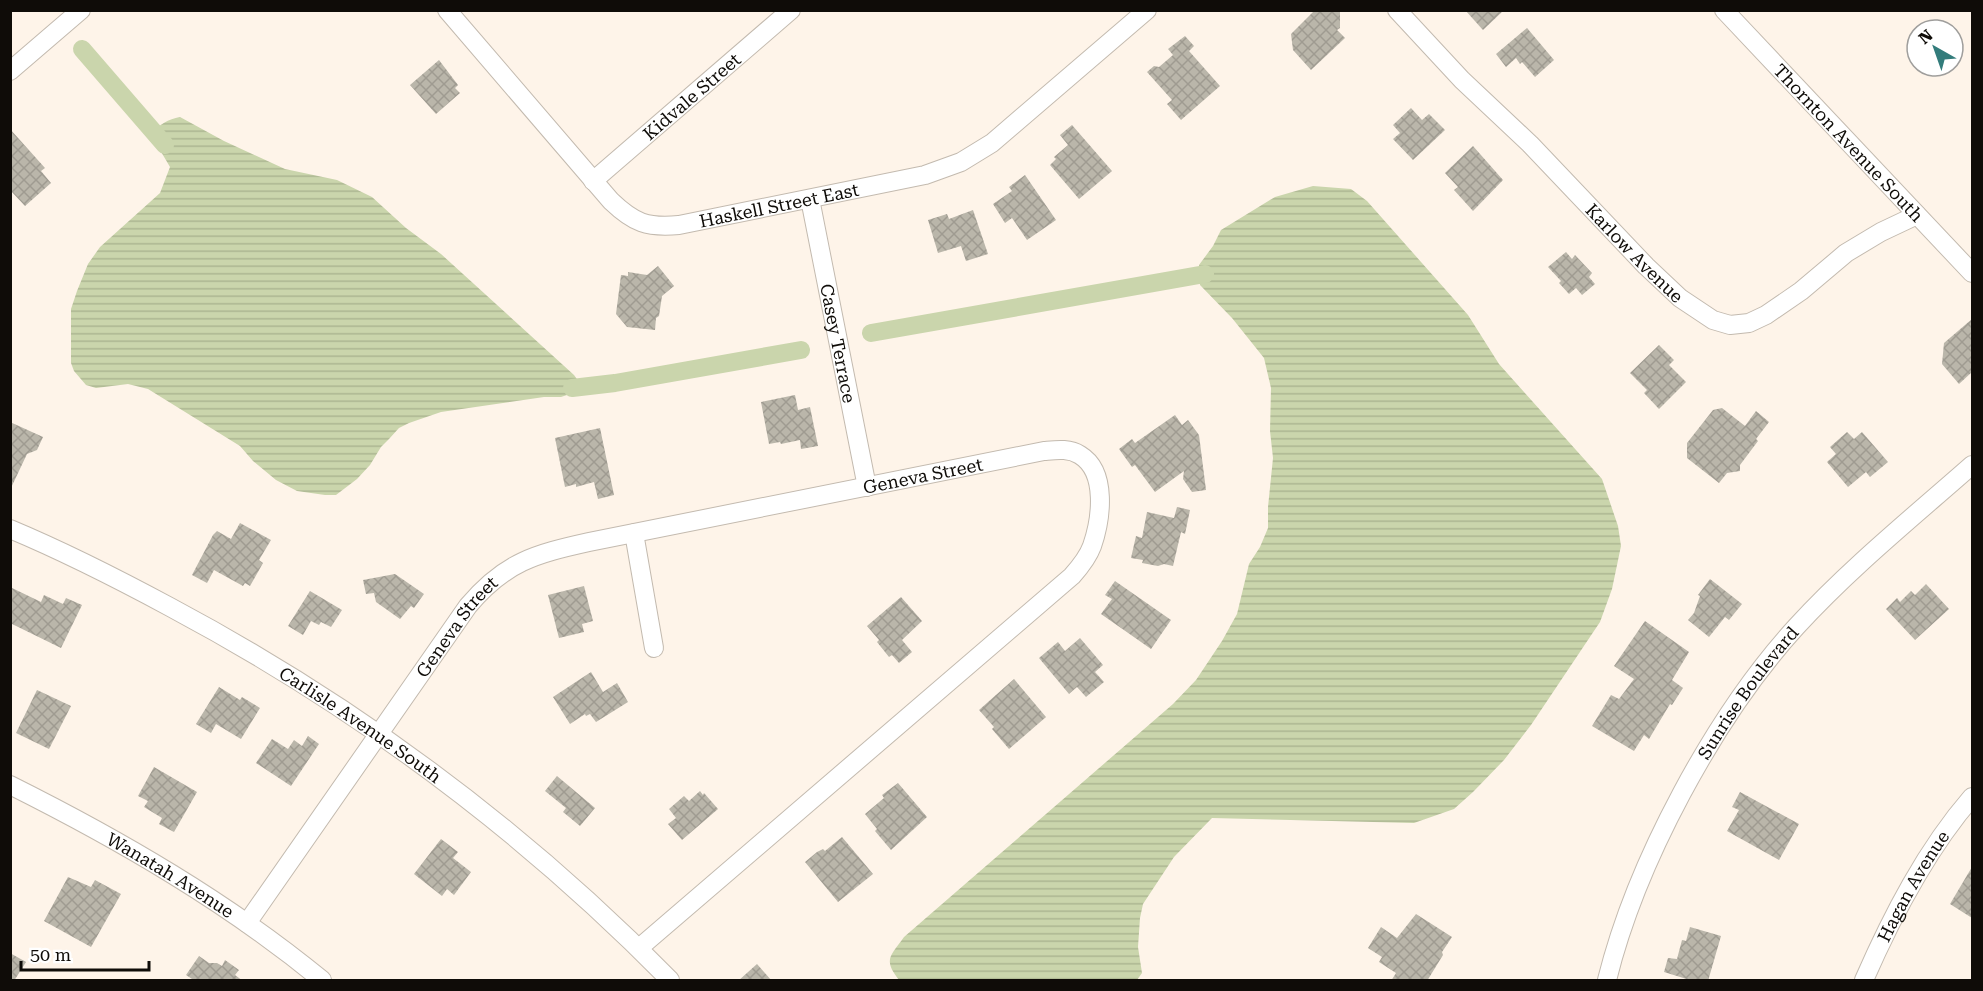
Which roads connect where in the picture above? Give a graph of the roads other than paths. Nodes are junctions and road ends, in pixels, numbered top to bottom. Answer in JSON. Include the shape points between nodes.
{"nodes":[{"id":1,"x":81,"y":10,"type":"edge"},
{"id":2,"x":447,"y":10,"type":"edge"},
{"id":3,"x":791,"y":10,"type":"edge"},
{"id":4,"x":1147,"y":10,"type":"edge"},
{"id":5,"x":1397,"y":10,"type":"edge"},
{"id":6,"x":1724,"y":10,"type":"edge"},
{"id":7,"x":10,"y":71,"type":"edge"},
{"id":8,"x":593,"y":181,"type":"junction"},
{"id":9,"x":810,"y":199,"type":"junction"},
{"id":10,"x":1917,"y":215,"type":"junction"},
{"id":11,"x":1972,"y":273,"type":"edge"},
{"id":12,"x":1972,"y":465,"type":"edge"},
{"id":13,"x":867,"y":487,"type":"junction"},
{"id":14,"x":10,"y":529,"type":"edge"},
{"id":15,"x":634,"y":533,"type":"junction"},
{"id":16,"x":654,"y":648,"type":"dead end"},
{"id":17,"x":379,"y":735,"type":"junction"},
{"id":18,"x":10,"y":785,"type":"edge"},
{"id":19,"x":1972,"y":797,"type":"edge"},
{"id":20,"x":247,"y":923,"type":"junction"},
{"id":21,"x":639,"y":948,"type":"junction"},
{"id":22,"x":322,"y":981,"type":"edge"},
{"id":23,"x":670,"y":981,"type":"edge"},
{"id":24,"x":1607,"y":981,"type":"edge"},
{"id":25,"x":1864,"y":981,"type":"edge"}],
"edges":[{"from":1,"to":7,"type":"street"},
{"from":2,"to":8,"type":"street","name":"Haskell Street East"},
{"from":3,"to":8,"type":"street","name":"Kidvale Street"},
{"from":4,"to":9,"type":"street","name":"Haskell Street East","via":[[992,143],[969,158],[925,175]]},
{"from":5,"to":10,"type":"street","name":"Karlow Avenue","via":[[1646,266],[1680,298],[1713,320],[1730,324],[1766,315],[1846,253]]},
{"from":6,"to":10,"type":"street","name":"Thornton Avenue South"},
{"from":8,"to":9,"type":"street","name":"Haskell Street East","via":[[625,214],[660,227]]},
{"from":9,"to":13,"type":"street","name":"Casey Terrace"},
{"from":10,"to":11,"type":"street","name":"Thornton Avenue South"},
{"from":12,"to":24,"type":"street","name":"Sunrise Boulevard","via":[[1824,598],[1762,668],[1723,724],[1663,831],[1624,926]]},
{"from":13,"to":15,"type":"street","name":"Geneva Street"},
{"from":13,"to":21,"type":"street","name":"Geneva Street","via":[[1063,449],[1081,455],[1094,469],[1100,506],[1092,546],[1072,576]]},
{"from":14,"to":17,"type":"street","name":"Carlisle Avenue South","via":[[123,582],[224,636]]},
{"from":15,"to":16,"type":"street"},
{"from":15,"to":17,"type":"street","name":"Geneva Street","via":[[546,551],[496,576],[468,606]]},
{"from":17,"to":20,"type":"street","name":"Geneva Street"},
{"from":17,"to":21,"type":"street","name":"Carlisle Avenue South","via":[[493,820]]},
{"from":18,"to":20,"type":"street","name":"Wanatah Avenue","via":[[140,855]]},
{"from":19,"to":25,"type":"street","name":"Hagan Avenue","via":[[1919,873]]},
{"from":20,"to":22,"type":"street","name":"Wanatah Avenue"},
{"from":21,"to":23,"type":"street","name":"Carlisle Avenue South"}]}
